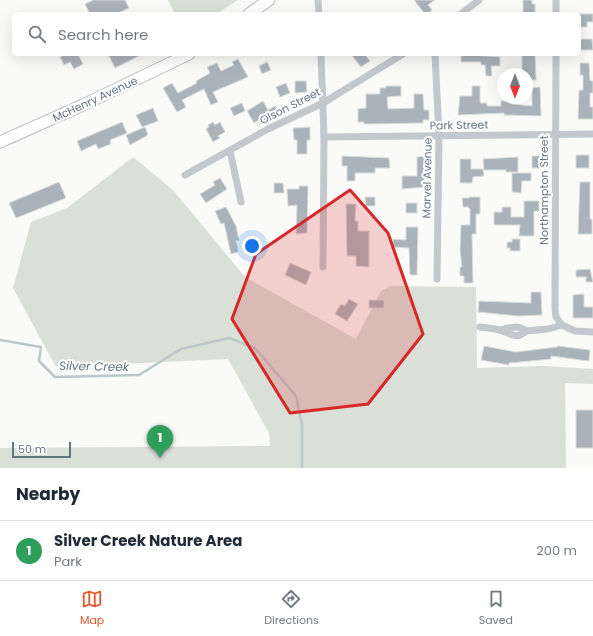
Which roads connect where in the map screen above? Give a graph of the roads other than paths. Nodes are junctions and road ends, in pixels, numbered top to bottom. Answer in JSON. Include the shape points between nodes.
{"nodes":[{"id":1,"x":269,"y":0,"type":"edge"},
{"id":2,"x":318,"y":0,"type":"edge"},
{"id":3,"x":479,"y":0,"type":"edge"},
{"id":4,"x":556,"y":0,"type":"edge"},
{"id":5,"x":252,"y":12,"type":"edge"},
{"id":6,"x":319,"y":12,"type":"edge"},
{"id":7,"x":464,"y":12,"type":"edge"},
{"id":8,"x":556,"y":12,"type":"edge"},
{"id":9,"x":186,"y":56,"type":"edge"},
{"id":10,"x":321,"y":56,"type":"edge"},
{"id":11,"x":400,"y":56,"type":"edge"},
{"id":12,"x":435,"y":56,"type":"edge"},
{"id":13,"x":556,"y":56,"type":"edge"},
{"id":14,"x":323,"y":103,"type":"junction"},
{"id":15,"x":555,"y":134,"type":"junction"},
{"id":16,"x":593,"y":134,"type":"edge"},
{"id":17,"x":439,"y":136,"type":"junction"},
{"id":18,"x":324,"y":137,"type":"junction"},
{"id":19,"x":0,"y":142,"type":"edge"},
{"id":20,"x":230,"y":151,"type":"junction"},
{"id":21,"x":185,"y":175,"type":"dead end"},
{"id":22,"x":241,"y":202,"type":"dead end"},
{"id":23,"x":323,"y":267,"type":"dead end"},
{"id":24,"x":437,"y":279,"type":"dead end"},
{"id":25,"x":562,"y":325,"type":"junction"},
{"id":26,"x":480,"y":327,"type":"dead end"},
{"id":27,"x":593,"y":332,"type":"edge"}],
"edges":[{"from":1,"to":5,"type":"main road"},
{"from":2,"to":6,"type":"street"},
{"from":3,"to":7,"type":"street"},
{"from":4,"to":8,"type":"street"},
{"from":9,"to":19,"type":"main road","name":"McHenry Avenue"},
{"from":10,"to":14,"type":"street"},
{"from":11,"to":14,"type":"street","name":"Olson Street"},
{"from":12,"to":17,"type":"street","name":"Marvel Avenue"},
{"from":13,"to":15,"type":"street","name":"Northampton Street"},
{"from":14,"to":18,"type":"street"},
{"from":14,"to":20,"type":"street","name":"Olson Street","via":[[268,129]]},
{"from":15,"to":16,"type":"street","name":"Park Street"},
{"from":15,"to":17,"type":"street","name":"Park Street"},
{"from":15,"to":25,"type":"street","name":"Northampton Street","via":[[555,309],[556,317]]},
{"from":17,"to":18,"type":"street","name":"Park Street"},
{"from":17,"to":24,"type":"street","name":"Marvel Avenue"},
{"from":18,"to":23,"type":"street"},
{"from":20,"to":21,"type":"street","name":"Olson Street"},
{"from":20,"to":22,"type":"street"},
{"from":25,"to":26,"type":"street","via":[[514,336],[501,330]]},
{"from":25,"to":27,"type":"street","via":[[575,331]]}]}
